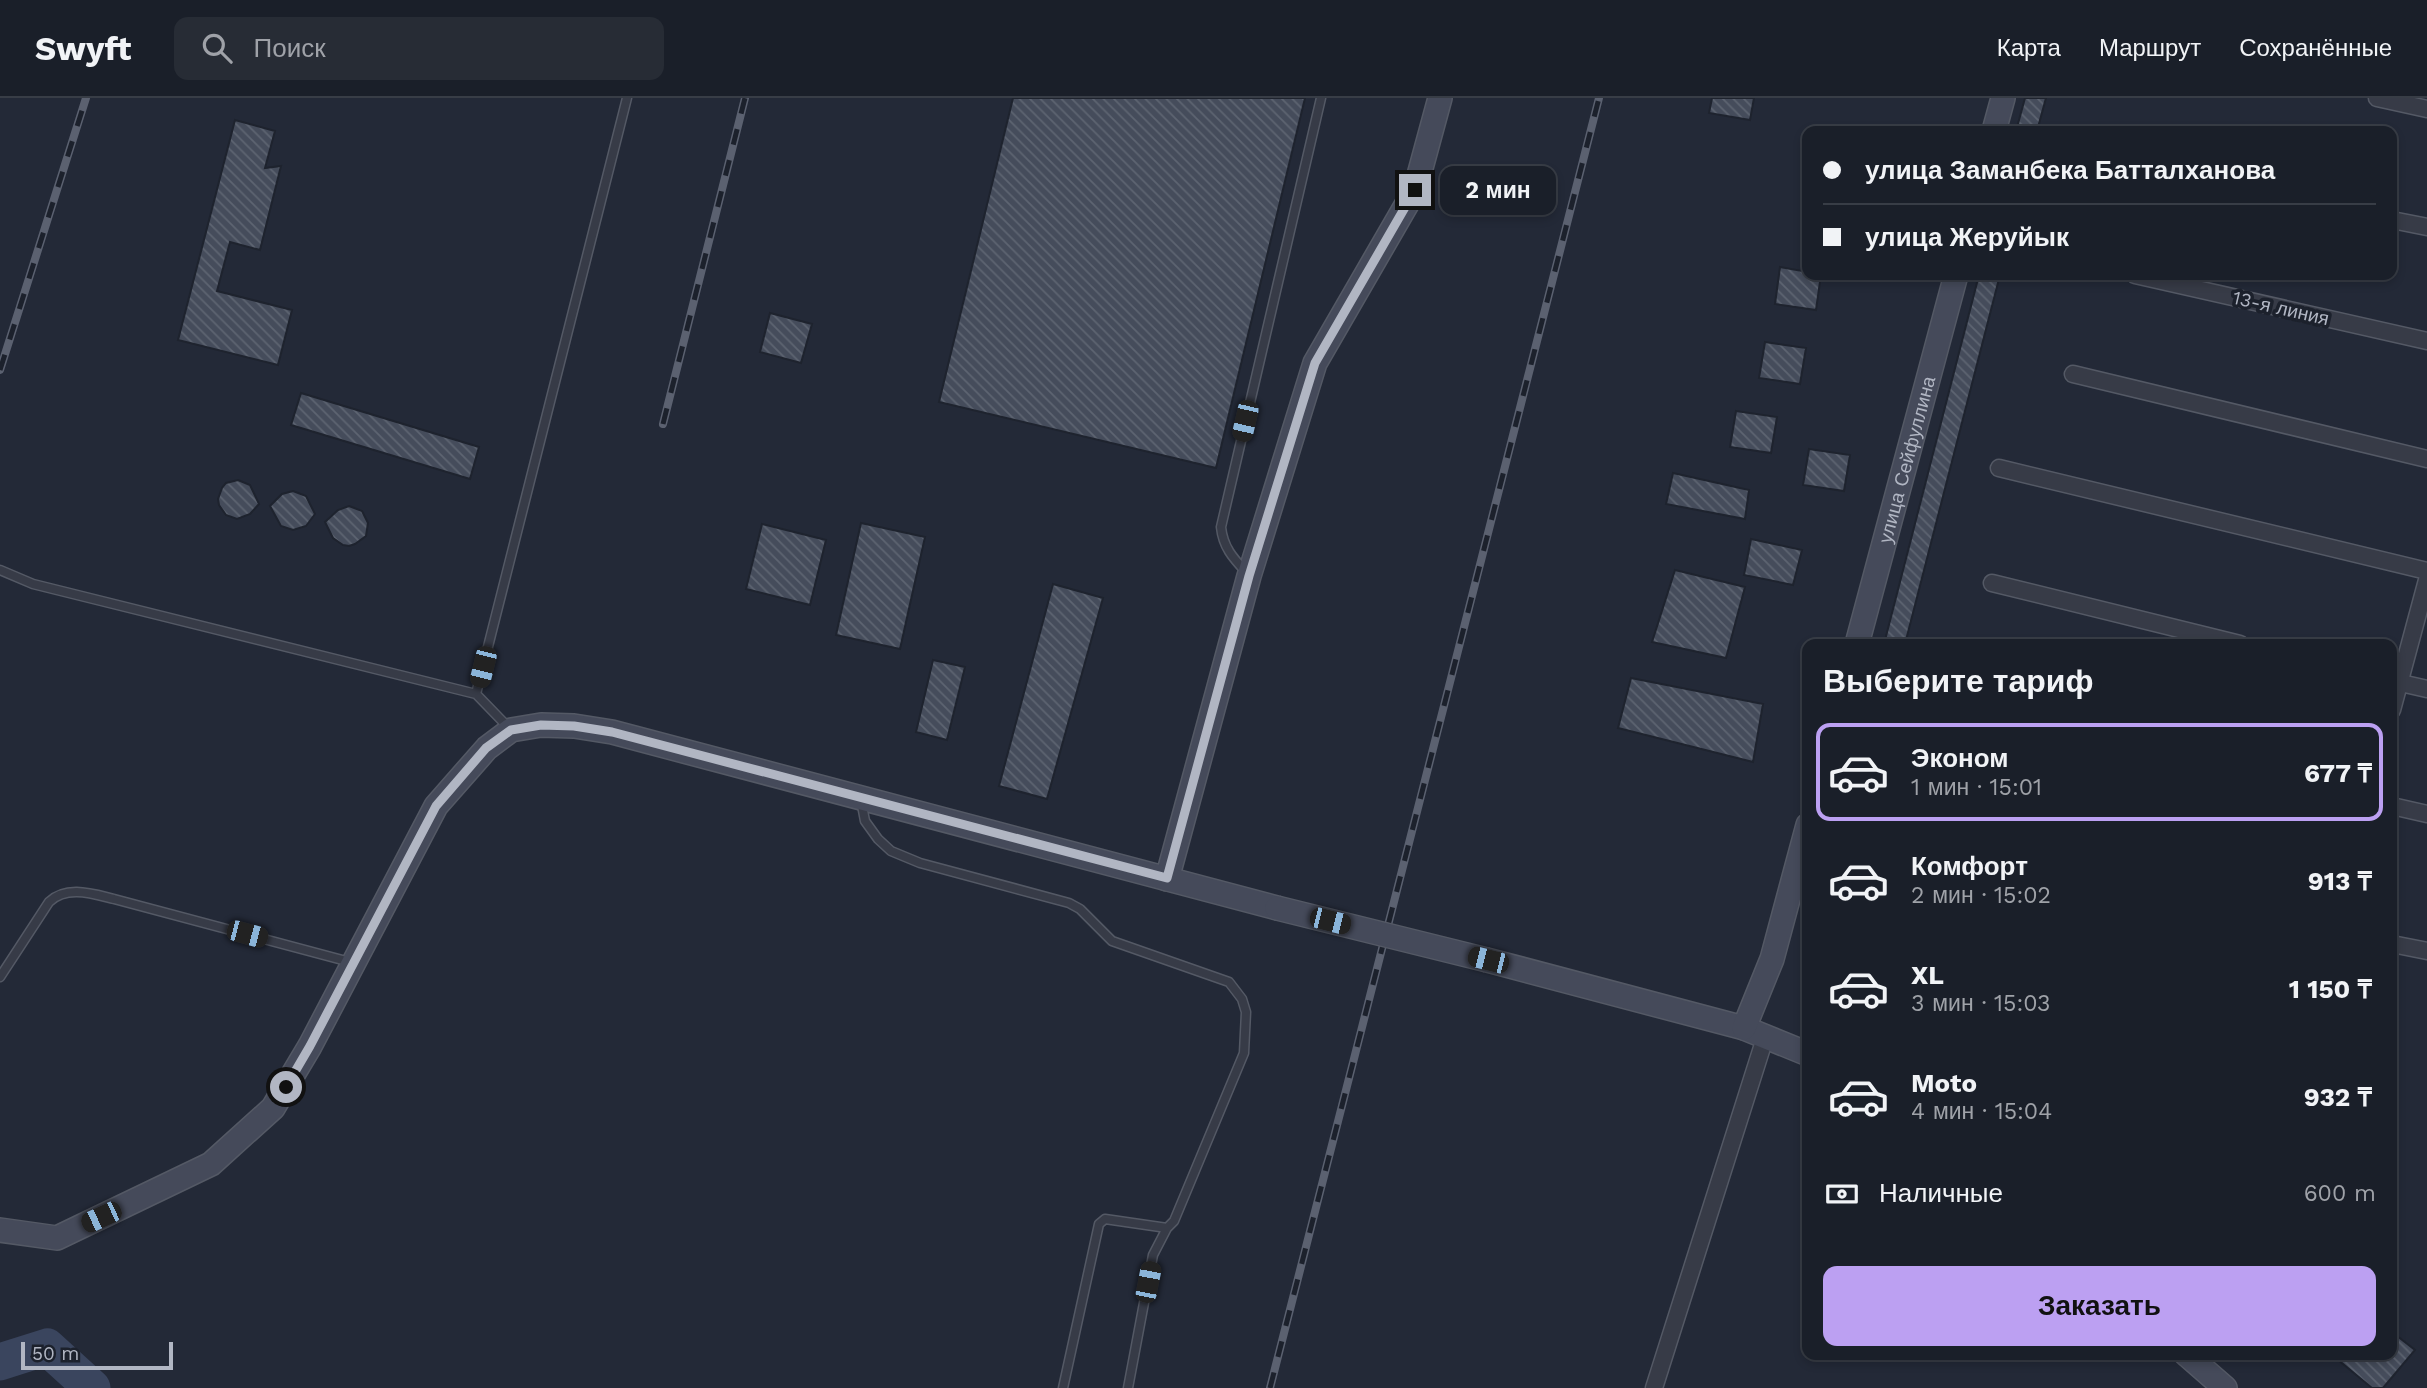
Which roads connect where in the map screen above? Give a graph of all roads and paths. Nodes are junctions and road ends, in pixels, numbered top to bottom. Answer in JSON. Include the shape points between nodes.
{"nodes":[{"id":1,"x":627,"y":98,"type":"edge"},
{"id":2,"x":1321,"y":98,"type":"edge"},
{"id":3,"x":1440,"y":98,"type":"edge"},
{"id":4,"x":2003,"y":98,"type":"edge"},
{"id":5,"x":2377,"y":98,"type":"edge"},
{"id":6,"x":2427,"y":109,"type":"edge"},
{"id":7,"x":1995,"y":126,"type":"edge"},
{"id":8,"x":2397,"y":221,"type":"edge"},
{"id":9,"x":2427,"y":227,"type":"edge"},
{"id":10,"x":1955,"y":280,"type":"edge"},
{"id":11,"x":2157,"y":280,"type":"edge"},
{"id":12,"x":2427,"y":341,"type":"edge"},
{"id":13,"x":2073,"y":374,"type":"dead end"},
{"id":14,"x":2427,"y":459,"type":"edge"},
{"id":15,"x":1999,"y":468,"type":"dead end"},
{"id":16,"x":0,"y":570,"type":"edge"},
{"id":17,"x":2427,"y":571,"type":"edge"},
{"id":18,"x":1249,"y":576,"type":"junction"},
{"id":19,"x":2427,"y":580,"type":"edge"},
{"id":20,"x":1992,"y":583,"type":"dead end"},
{"id":21,"x":1858,"y":639,"type":"edge"},
{"id":22,"x":2220,"y":639,"type":"edge"},
{"id":23,"x":2397,"y":679,"type":"edge"},
{"id":24,"x":2397,"y":682,"type":"edge"},
{"id":25,"x":2427,"y":690,"type":"edge"},
{"id":26,"x":476,"y":694,"type":"junction"},
{"id":27,"x":511,"y":730,"type":"junction"},
{"id":28,"x":861,"y":797,"type":"junction"},
{"id":29,"x":2397,"y":807,"type":"edge"},
{"id":30,"x":2427,"y":814,"type":"edge"},
{"id":31,"x":1802,"y":847,"type":"edge"},
{"id":32,"x":1167,"y":878,"type":"junction"},
{"id":33,"x":2397,"y":945,"type":"edge"},
{"id":34,"x":2427,"y":951,"type":"edge"},
{"id":35,"x":353,"y":962,"type":"junction"},
{"id":36,"x":0,"y":977,"type":"edge"},
{"id":37,"x":1744,"y":1028,"type":"junction"},
{"id":38,"x":1765,"y":1038,"type":"junction"},
{"id":39,"x":1802,"y":1052,"type":"edge"},
{"id":40,"x":1167,"y":1228,"type":"junction"},
{"id":41,"x":0,"y":1230,"type":"edge"},
{"id":42,"x":2193,"y":1360,"type":"edge"},
{"id":43,"x":1063,"y":1388,"type":"edge"},
{"id":44,"x":1128,"y":1388,"type":"edge"},
{"id":45,"x":1654,"y":1388,"type":"edge"},
{"id":46,"x":2225,"y":1388,"type":"edge"}],
"edges":[{"from":1,"to":26,"type":"lane"},
{"from":2,"to":18,"type":"lane","via":[[1221,527],[1222,542]]},
{"from":3,"to":18,"type":"main road","via":[[1415,190],[1315,363]]},
{"from":4,"to":7,"type":"main road"},
{"from":5,"to":6,"type":"street"},
{"from":8,"to":9,"type":"street"},
{"from":10,"to":21,"type":"main road","name":"улица Сейфуллина"},
{"from":11,"to":12,"type":"street","name":"13-я линия"},
{"from":13,"to":14,"type":"street"},
{"from":15,"to":17,"type":"street"},
{"from":16,"to":26,"type":"lane","via":[[33,584]]},
{"from":18,"to":32,"type":"main road"},
{"from":19,"to":23,"type":"street"},
{"from":20,"to":22,"type":"street"},
{"from":24,"to":25,"type":"street"},
{"from":26,"to":27,"type":"lane"},
{"from":27,"to":28,"type":"main road","via":[[541,725],[612,732]]},
{"from":27,"to":35,"type":"main road","via":[[486,748],[436,806]]},
{"from":28,"to":32,"type":"main road"},
{"from":28,"to":40,"type":"lane","via":[[865,821],[891,851],[920,863],[1069,902],[1112,941],[1237,989],[1247,1012],[1244,1053],[1174,1221]]},
{"from":29,"to":30,"type":"street"},
{"from":31,"to":37,"type":"main road","via":[[1772,959]]},
{"from":32,"to":37,"type":"main road","bridge":true},
{"from":33,"to":34,"type":"street"},
{"from":35,"to":36,"type":"lane","via":[[114,899],[67,892],[49,902]]},
{"from":35,"to":41,"type":"main road","via":[[273,1108],[211,1164],[57,1238]]},
{"from":37,"to":38,"type":"main road"},
{"from":38,"to":39,"type":"main road"},
{"from":38,"to":45,"type":"street"},
{"from":40,"to":43,"type":"lane","via":[[1105,1219],[1099,1224]]},
{"from":40,"to":44,"type":"lane","via":[[1153,1255]]},
{"from":42,"to":46,"type":"main road"}]}
